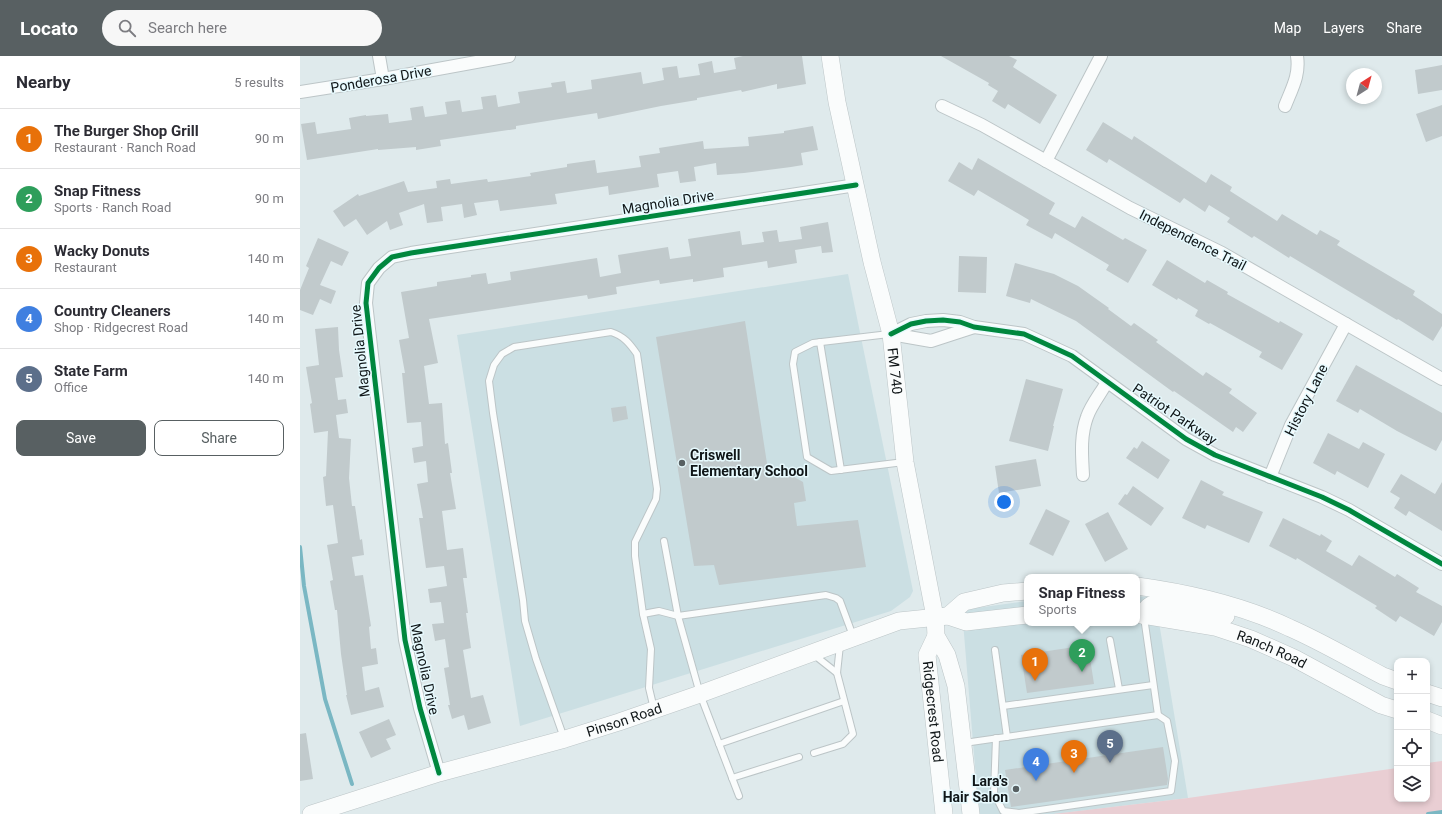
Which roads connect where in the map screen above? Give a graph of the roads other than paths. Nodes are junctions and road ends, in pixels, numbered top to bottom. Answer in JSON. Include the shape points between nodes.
{"nodes":[{"id":1,"x":380,"y":56,"type":"edge"},
{"id":2,"x":509,"y":56,"type":"edge"},
{"id":3,"x":830,"y":56,"type":"edge"},
{"id":4,"x":1101,"y":56,"type":"edge"},
{"id":5,"x":1297,"y":56,"type":"edge"},
{"id":6,"x":383,"y":79,"type":"junction"},
{"id":7,"x":300,"y":92,"type":"edge"},
{"id":8,"x":942,"y":106,"type":"dead end"},
{"id":9,"x":1285,"y":106,"type":"dead end"},
{"id":10,"x":1046,"y":161,"type":"junction"},
{"id":11,"x":856,"y":185,"type":"junction"},
{"id":12,"x":1346,"y":324,"type":"junction"},
{"id":13,"x":974,"y":327,"type":"junction"},
{"id":14,"x":891,"y":334,"type":"junction"},
{"id":15,"x":820,"y":342,"type":"junction"},
{"id":16,"x":1442,"y":379,"type":"edge"},
{"id":17,"x":1108,"y":382,"type":"junction"},
{"id":18,"x":905,"y":462,"type":"junction"},
{"id":19,"x":841,"y":470,"type":"junction"},
{"id":20,"x":1083,"y":475,"type":"dead end"},
{"id":21,"x":1270,"y":477,"type":"junction"},
{"id":22,"x":664,"y":541,"type":"dead end"},
{"id":23,"x":1442,"y":564,"type":"edge"},
{"id":24,"x":1140,"y":587,"type":"edge"},
{"id":25,"x":1024,"y":591,"type":"edge"},
{"id":26,"x":644,"y":614,"type":"junction"},
{"id":27,"x":1140,"y":614,"type":"edge"},
{"id":28,"x":1254,"y":614,"type":"junction"},
{"id":29,"x":1024,"y":615,"type":"edge"},
{"id":30,"x":678,"y":616,"type":"junction"},
{"id":31,"x":941,"y":616,"type":"junction"},
{"id":32,"x":936,"y":636,"type":"junction"},
{"id":33,"x":847,"y":640,"type":"junction"},
{"id":34,"x":1110,"y":640,"type":"dead end"},
{"id":35,"x":995,"y":650,"type":"dead end"},
{"id":36,"x":812,"y":654,"type":"junction"},
{"id":37,"x":837,"y":673,"type":"junction"},
{"id":38,"x":1394,"y":680,"type":"edge"},
{"id":39,"x":1153,"y":685,"type":"junction"},
{"id":40,"x":1119,"y":690,"type":"junction"},
{"id":41,"x":700,"y":694,"type":"junction"},
{"id":42,"x":1430,"y":694,"type":"edge"},
{"id":43,"x":1442,"y":698,"type":"edge"},
{"id":44,"x":844,"y":701,"type":"junction"},
{"id":45,"x":1003,"y":706,"type":"junction"},
{"id":46,"x":1394,"y":709,"type":"edge"},
{"id":47,"x":654,"y":710,"type":"junction"},
{"id":48,"x":1158,"y":715,"type":"junction"},
{"id":49,"x":1430,"y":721,"type":"edge"},
{"id":50,"x":1442,"y":726,"type":"edge"},
{"id":51,"x":1007,"y":736,"type":"junction"},
{"id":52,"x":962,"y":737,"type":"junction"},
{"id":53,"x":996,"y":738,"type":"junction"},
{"id":54,"x":565,"y":739,"type":"junction"},
{"id":55,"x":719,"y":744,"type":"junction"},
{"id":56,"x":814,"y":753,"type":"dead end"},
{"id":57,"x":799,"y":757,"type":"dead end"},
{"id":58,"x":439,"y":773,"type":"junction"},
{"id":59,"x":732,"y":778,"type":"junction"},
{"id":60,"x":739,"y":796,"type":"dead end"},
{"id":61,"x":311,"y":814,"type":"edge"},
{"id":62,"x":944,"y":814,"type":"edge"},
{"id":63,"x":971,"y":814,"type":"edge"}],
"edges":[{"from":1,"to":6,"type":"street"},
{"from":2,"to":6,"type":"street","name":"Ponderosa Drive"},
{"from":3,"to":11,"type":"main road","name":"FM 740","number":"FM 740","via":[[837,102]]},
{"from":4,"to":10,"type":"street"},
{"from":5,"to":9,"type":"street","via":[[1297,75]]},
{"from":6,"to":7,"type":"street","name":"Ponderosa Drive"},
{"from":8,"to":10,"type":"street","name":"Independence Trail"},
{"from":10,"to":12,"type":"street","name":"Independence Trail","via":[[1130,208],[1222,253]]},
{"from":11,"to":14,"type":"main road","name":"FM 740","number":"FM 740","via":[[872,262]]},
{"from":11,"to":58,"type":"street","name":"Magnolia Drive","via":[[411,253],[392,258],[379,268],[368,283],[366,303],[405,640],[420,708]]},
{"from":12,"to":16,"type":"street","name":"Independence Trail"},
{"from":12,"to":21,"type":"street","name":"History Lane","via":[[1291,425]]},
{"from":13,"to":14,"type":"street","name":"Patriot Parkway","via":[[931,341]]},
{"from":13,"to":14,"type":"street","name":"Patriot Parkway","via":[[960,322],[926,321],[911,324]]},
{"from":13,"to":17,"type":"street","name":"Patriot Parkway","via":[[1024,334],[1072,356]]},
{"from":14,"to":15,"type":"lane"},
{"from":14,"to":18,"type":"main road","name":"FM 740","number":"FM 740"},
{"from":15,"to":19,"type":"lane"},
{"from":15,"to":19,"type":"lane","via":[[795,352],[793,364],[807,457],[831,471]]},
{"from":17,"to":20,"type":"street","via":[[1087,415],[1083,428]]},
{"from":17,"to":21,"type":"street","name":"Patriot Parkway","via":[[1186,439],[1215,456]]},
{"from":18,"to":19,"type":"lane"},
{"from":18,"to":31,"type":"main road","name":"FM 740","number":"FM 740"},
{"from":21,"to":23,"type":"street","name":"Patriot Parkway","via":[[1349,510]]},
{"from":22,"to":30,"type":"lane"},
{"from":24,"to":28,"type":"main road","name":"Ranch Road","via":[[1200,597]]},
{"from":25,"to":31,"type":"main road","via":[[964,602]]},
{"from":26,"to":30,"type":"lane","via":[[659,611]]},
{"from":26,"to":47,"type":"lane","via":[[651,649],[649,688]]},
{"from":26,"to":54,"type":"lane","via":[[635,542],[656,499],[657,489],[637,354],[619,334],[611,332],[514,347],[502,354],[494,365],[489,380],[493,413],[525,621]]},
{"from":27,"to":28,"type":"main road","via":[[1151,605],[1160,602],[1229,617]]},
{"from":27,"to":39,"type":"lane"},
{"from":27,"to":46,"type":"main road","name":"Ranch Road","via":[[1215,627],[1251,639],[1294,658],[1381,705]]},
{"from":28,"to":38,"type":"main road","name":"Ranch Road","via":[[1290,628]]},
{"from":29,"to":31,"type":"main road","via":[[966,622]]},
{"from":30,"to":33,"type":"lane","via":[[826,595],[840,601]]},
{"from":30,"to":41,"type":"lane"},
{"from":31,"to":32,"type":"main road","name":"Ridgecrest Road"},
{"from":31,"to":33,"type":"main road","name":"Pinson Road","via":[[899,621]]},
{"from":32,"to":52,"type":"main road","name":"Ridgecrest Road","via":[[947,655],[956,686]]},
{"from":32,"to":62,"type":"main road","name":"Ridgecrest Road","via":[[927,656]]},
{"from":33,"to":36,"type":"main road","name":"Pinson Road"},
{"from":33,"to":37,"type":"lane"},
{"from":34,"to":40,"type":"lane"},
{"from":35,"to":45,"type":"lane"},
{"from":36,"to":37,"type":"lane"},
{"from":36,"to":41,"type":"main road","name":"Pinson Road"},
{"from":37,"to":44,"type":"lane"},
{"from":39,"to":40,"type":"lane"},
{"from":39,"to":48,"type":"lane"},
{"from":40,"to":45,"type":"lane"},
{"from":41,"to":47,"type":"main road","name":"Pinson Road"},
{"from":41,"to":55,"type":"lane"},
{"from":42,"to":43,"type":"main road"},
{"from":44,"to":55,"type":"lane"},
{"from":44,"to":56,"type":"lane","via":[[854,734],[843,744]]},
{"from":45,"to":51,"type":"lane"},
{"from":47,"to":54,"type":"main road","name":"Pinson Road"},
{"from":48,"to":51,"type":"lane"},
{"from":48,"to":53,"type":"lane","via":[[1167,721],[1175,761],[1171,791],[1019,813],[1003,811],[994,793]]},
{"from":49,"to":50,"type":"main road"},
{"from":51,"to":53,"type":"lane"},
{"from":52,"to":53,"type":"lane"},
{"from":52,"to":63,"type":"main road","name":"Ridgecrest Road"},
{"from":54,"to":58,"type":"main road","name":"Pinson Road"},
{"from":55,"to":59,"type":"lane"},
{"from":57,"to":59,"type":"lane"},
{"from":58,"to":61,"type":"main road","name":"Pinson Road"},
{"from":59,"to":60,"type":"lane"}]}
